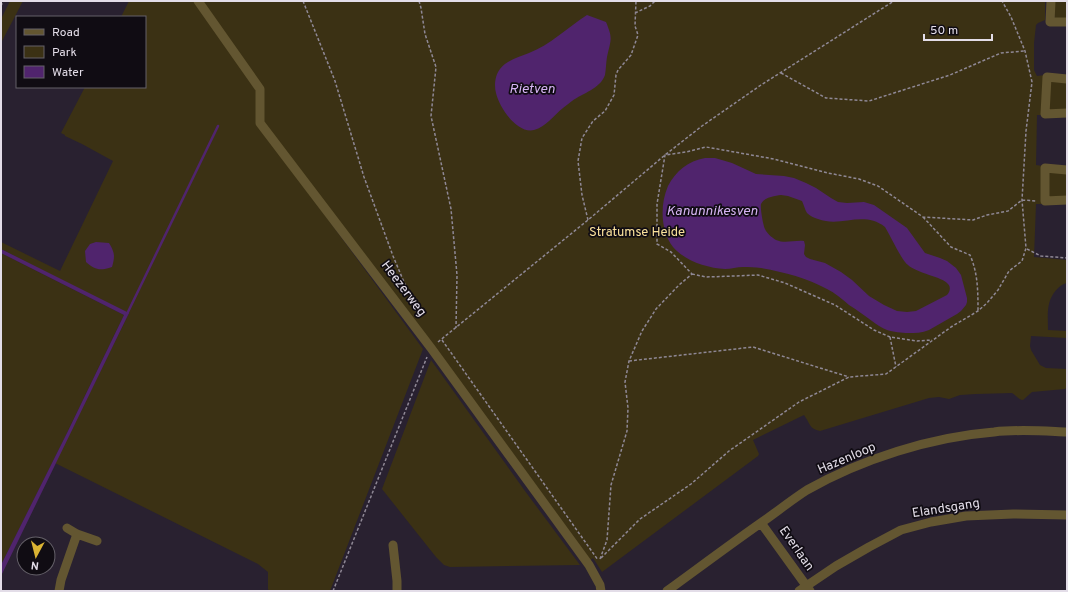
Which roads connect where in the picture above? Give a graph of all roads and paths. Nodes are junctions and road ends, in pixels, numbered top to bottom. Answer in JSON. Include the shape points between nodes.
{"nodes":[{"id":1,"x":3,"y":1,"type":"edge"},
{"id":2,"x":198,"y":1,"type":"edge"},
{"id":3,"x":303,"y":1,"type":"edge"},
{"id":4,"x":419,"y":1,"type":"edge"},
{"id":5,"x":636,"y":1,"type":"edge"},
{"id":6,"x":655,"y":1,"type":"edge"},
{"id":7,"x":894,"y":1,"type":"edge"},
{"id":8,"x":1002,"y":1,"type":"edge"},
{"id":9,"x":1051,"y":1,"type":"edge"},
{"id":10,"x":1,"y":6,"type":"edge"},
{"id":11,"x":635,"y":14,"type":"junction"},
{"id":12,"x":1067,"y":22,"type":"edge"},
{"id":13,"x":1025,"y":51,"type":"junction"},
{"id":14,"x":781,"y":73,"type":"junction"},
{"id":15,"x":1067,"y":79,"type":"edge"},
{"id":16,"x":1067,"y":113,"type":"edge"},
{"id":17,"x":665,"y":155,"type":"junction"},
{"id":18,"x":1067,"y":170,"type":"edge"},
{"id":19,"x":1022,"y":200,"type":"junction"},
{"id":20,"x":1067,"y":200,"type":"edge"},
{"id":21,"x":1045,"y":201,"type":"junction"},
{"id":22,"x":923,"y":217,"type":"junction"},
{"id":23,"x":588,"y":220,"type":"junction"},
{"id":24,"x":1026,"y":248,"type":"junction"},
{"id":25,"x":1067,"y":258,"type":"edge"},
{"id":26,"x":692,"y":274,"type":"junction"},
{"id":27,"x":978,"y":311,"type":"junction"},
{"id":28,"x":416,"y":313,"type":"dead end"},
{"id":29,"x":456,"y":328,"type":"junction"},
{"id":30,"x":890,"y":337,"type":"junction"},
{"id":31,"x":441,"y":339,"type":"junction"},
{"id":32,"x":932,"y":340,"type":"junction"},
{"id":33,"x":431,"y":348,"type":"junction"},
{"id":34,"x":629,"y":361,"type":"junction"},
{"id":35,"x":896,"y":367,"type":"junction"},
{"id":36,"x":849,"y":377,"type":"junction"},
{"id":37,"x":1067,"y":432,"type":"edge"},
{"id":38,"x":1067,"y":515,"type":"edge"},
{"id":39,"x":761,"y":523,"type":"junction"},
{"id":40,"x":67,"y":528,"type":"dead end"},
{"id":41,"x":77,"y":534,"type":"junction"},
{"id":42,"x":97,"y":541,"type":"dead end"},
{"id":43,"x":393,"y":545,"type":"dead end"},
{"id":44,"x":598,"y":560,"type":"dead end"},
{"id":45,"x":805,"y":589,"type":"edge"},
{"id":46,"x":59,"y":591,"type":"edge"},
{"id":47,"x":333,"y":591,"type":"edge"},
{"id":48,"x":397,"y":591,"type":"edge"},
{"id":49,"x":601,"y":591,"type":"edge"},
{"id":50,"x":667,"y":591,"type":"edge"}],
"edges":[{"from":1,"to":10,"type":"path"},
{"from":2,"to":33,"type":"street","name":"Heezerweg","via":[[260,89],[260,123]]},
{"from":3,"to":28,"type":"path","via":[[335,81],[364,176]]},
{"from":4,"to":29,"type":"path","via":[[425,34],[436,67],[431,116],[451,209],[457,275]]},
{"from":5,"to":11,"type":"path"},
{"from":6,"to":11,"type":"path"},
{"from":7,"to":14,"type":"path"},
{"from":8,"to":13,"type":"path"},
{"from":9,"to":12,"type":"street","via":[[1050,22]]},
{"from":11,"to":23,"type":"path","via":[[638,36],[631,56],[616,74],[614,94],[605,111],[593,121],[582,138],[578,161]]},
{"from":13,"to":14,"type":"path","via":[[1001,53],[950,76],[869,101],[826,98]]},
{"from":13,"to":19,"type":"path","via":[[1032,82]]},
{"from":14,"to":17,"type":"path","via":[[702,126]]},
{"from":15,"to":16,"type":"street","via":[[1047,77],[1045,114]]},
{"from":17,"to":22,"type":"path","via":[[706,147],[774,159],[859,179],[878,186]]},
{"from":17,"to":23,"type":"path"},
{"from":17,"to":26,"type":"path","via":[[657,204],[657,244],[670,252]]},
{"from":18,"to":21,"type":"street","via":[[1045,168]]},
{"from":19,"to":21,"type":"path"},
{"from":19,"to":22,"type":"path","via":[[1008,211],[973,220]]},
{"from":19,"to":24,"type":"path"},
{"from":20,"to":21,"type":"street"},
{"from":22,"to":27,"type":"path","via":[[951,247],[970,255],[978,285]]},
{"from":23,"to":29,"type":"path"},
{"from":24,"to":25,"type":"path","via":[[1040,256]]},
{"from":24,"to":27,"type":"path","via":[[1022,261],[1009,271],[998,290]]},
{"from":26,"to":30,"type":"path","via":[[706,277],[758,275],[785,283],[835,305]]},
{"from":26,"to":34,"type":"path","via":[[656,309],[642,331]]},
{"from":27,"to":32,"type":"path"},
{"from":29,"to":31,"type":"path"},
{"from":30,"to":32,"type":"path"},
{"from":30,"to":35,"type":"path"},
{"from":31,"to":33,"type":"path"},
{"from":31,"to":44,"type":"path"},
{"from":32,"to":35,"type":"path"},
{"from":33,"to":47,"type":"path"},
{"from":33,"to":49,"type":"street","name":"Heezerweg","via":[[588,565]]},
{"from":34,"to":36,"type":"path","via":[[753,347]]},
{"from":34,"to":36,"type":"path","via":[[625,382],[627,431],[611,485],[607,540],[600,559],[640,519],[691,484],[729,451],[800,402]]},
{"from":35,"to":36,"type":"path","via":[[886,374]]},
{"from":37,"to":39,"type":"street","name":"Hazenloop","via":[[1022,430],[968,434],[915,446],[833,477],[806,491]]},
{"from":38,"to":45,"type":"street","name":"Elandsgang","via":[[966,516],[901,530],[836,566]]},
{"from":39,"to":45,"type":"street","name":"Everlaan"},
{"from":39,"to":50,"type":"street","name":"Hazenloop"},
{"from":40,"to":41,"type":"street"},
{"from":41,"to":42,"type":"street"},
{"from":41,"to":46,"type":"street"},
{"from":43,"to":48,"type":"street"}]}
